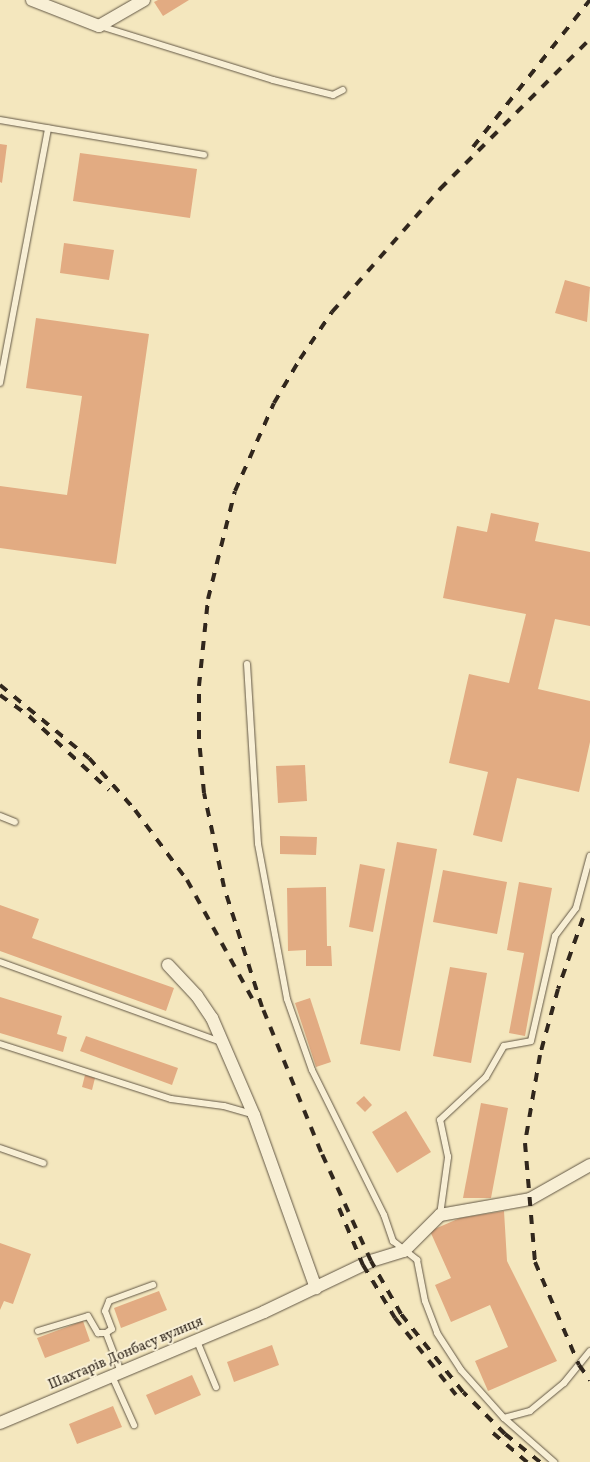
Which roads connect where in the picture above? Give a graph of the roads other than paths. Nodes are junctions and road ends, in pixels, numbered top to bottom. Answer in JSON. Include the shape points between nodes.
{"nodes":[{"id":1,"x":32,"y":0,"type":"edge"},
{"id":2,"x":144,"y":0,"type":"edge"},
{"id":3,"x":99,"y":26,"type":"junction"},
{"id":4,"x":343,"y":90,"type":"dead end"},
{"id":5,"x":0,"y":120,"type":"edge"},
{"id":6,"x":48,"y":128,"type":"junction"},
{"id":7,"x":204,"y":155,"type":"dead end"},
{"id":8,"x":0,"y":383,"type":"edge"},
{"id":9,"x":247,"y":664,"type":"dead end"},
{"id":10,"x":0,"y":816,"type":"edge"},
{"id":11,"x":14,"y":822,"type":"dead end"},
{"id":12,"x":590,"y":856,"type":"edge"},
{"id":13,"x":0,"y":962,"type":"edge"},
{"id":14,"x":168,"y":965,"type":"dead end"},
{"id":15,"x":222,"y":1042,"type":"junction"},
{"id":16,"x":0,"y":1044,"type":"edge"},
{"id":17,"x":254,"y":1115,"type":"junction"},
{"id":18,"x":0,"y":1148,"type":"edge"},
{"id":19,"x":43,"y":1163,"type":"dead end"},
{"id":20,"x":590,"y":1165,"type":"edge"},
{"id":21,"x":440,"y":1215,"type":"junction"},
{"id":22,"x":404,"y":1251,"type":"junction"},
{"id":23,"x":153,"y":1285,"type":"dead end"},
{"id":24,"x":316,"y":1288,"type":"junction"},
{"id":25,"x":38,"y":1331,"type":"dead end"},
{"id":26,"x":106,"y":1333,"type":"junction"},
{"id":27,"x":197,"y":1340,"type":"junction"},
{"id":28,"x":590,"y":1351,"type":"edge"},
{"id":29,"x":117,"y":1374,"type":"junction"},
{"id":30,"x":216,"y":1386,"type":"dead end"},
{"id":31,"x":504,"y":1418,"type":"junction"},
{"id":32,"x":0,"y":1423,"type":"edge"},
{"id":33,"x":134,"y":1425,"type":"dead end"},
{"id":34,"x":554,"y":1462,"type":"edge"}],
"edges":[{"from":1,"to":3,"type":"street"},
{"from":2,"to":3,"type":"street"},
{"from":3,"to":4,"type":"lane","via":[[282,82],[332,95]]},
{"from":5,"to":6,"type":"lane"},
{"from":6,"to":7,"type":"lane"},
{"from":6,"to":8,"type":"lane"},
{"from":9,"to":22,"type":"lane","via":[[258,844],[287,999],[312,1070],[384,1215],[393,1241]]},
{"from":10,"to":11,"type":"lane"},
{"from":12,"to":21,"type":"lane","via":[[576,908],[555,936],[531,1041],[504,1046],[486,1077],[440,1120],[448,1157]]},
{"from":13,"to":15,"type":"lane"},
{"from":14,"to":15,"type":"street","via":[[197,996]]},
{"from":15,"to":17,"type":"street"},
{"from":16,"to":17,"type":"lane","via":[[172,1098],[224,1106]]},
{"from":17,"to":24,"type":"street"},
{"from":18,"to":19,"type":"lane"},
{"from":20,"to":21,"type":"street","via":[[530,1199]]},
{"from":21,"to":22,"type":"street"},
{"from":22,"to":24,"type":"street","name":"Шахтарів Донбасу вулиця","via":[[371,1261]]},
{"from":22,"to":31,"type":"lane","via":[[417,1260],[425,1301],[437,1333],[461,1370]]},
{"from":23,"to":26,"type":"lane","via":[[109,1301],[105,1312],[112,1329]]},
{"from":24,"to":27,"type":"street","name":"Шахтарів Донбасу вулиця"},
{"from":25,"to":26,"type":"lane","via":[[88,1316],[98,1333]]},
{"from":26,"to":29,"type":"lane"},
{"from":27,"to":29,"type":"street","name":"Шахтарів Донбасу вулиця"},
{"from":27,"to":30,"type":"lane"},
{"from":28,"to":31,"type":"lane","via":[[564,1383],[530,1411]]},
{"from":29,"to":32,"type":"street","name":"Шахтарів Донбасу вулиця"},
{"from":29,"to":33,"type":"lane"},
{"from":31,"to":34,"type":"lane"}]}
